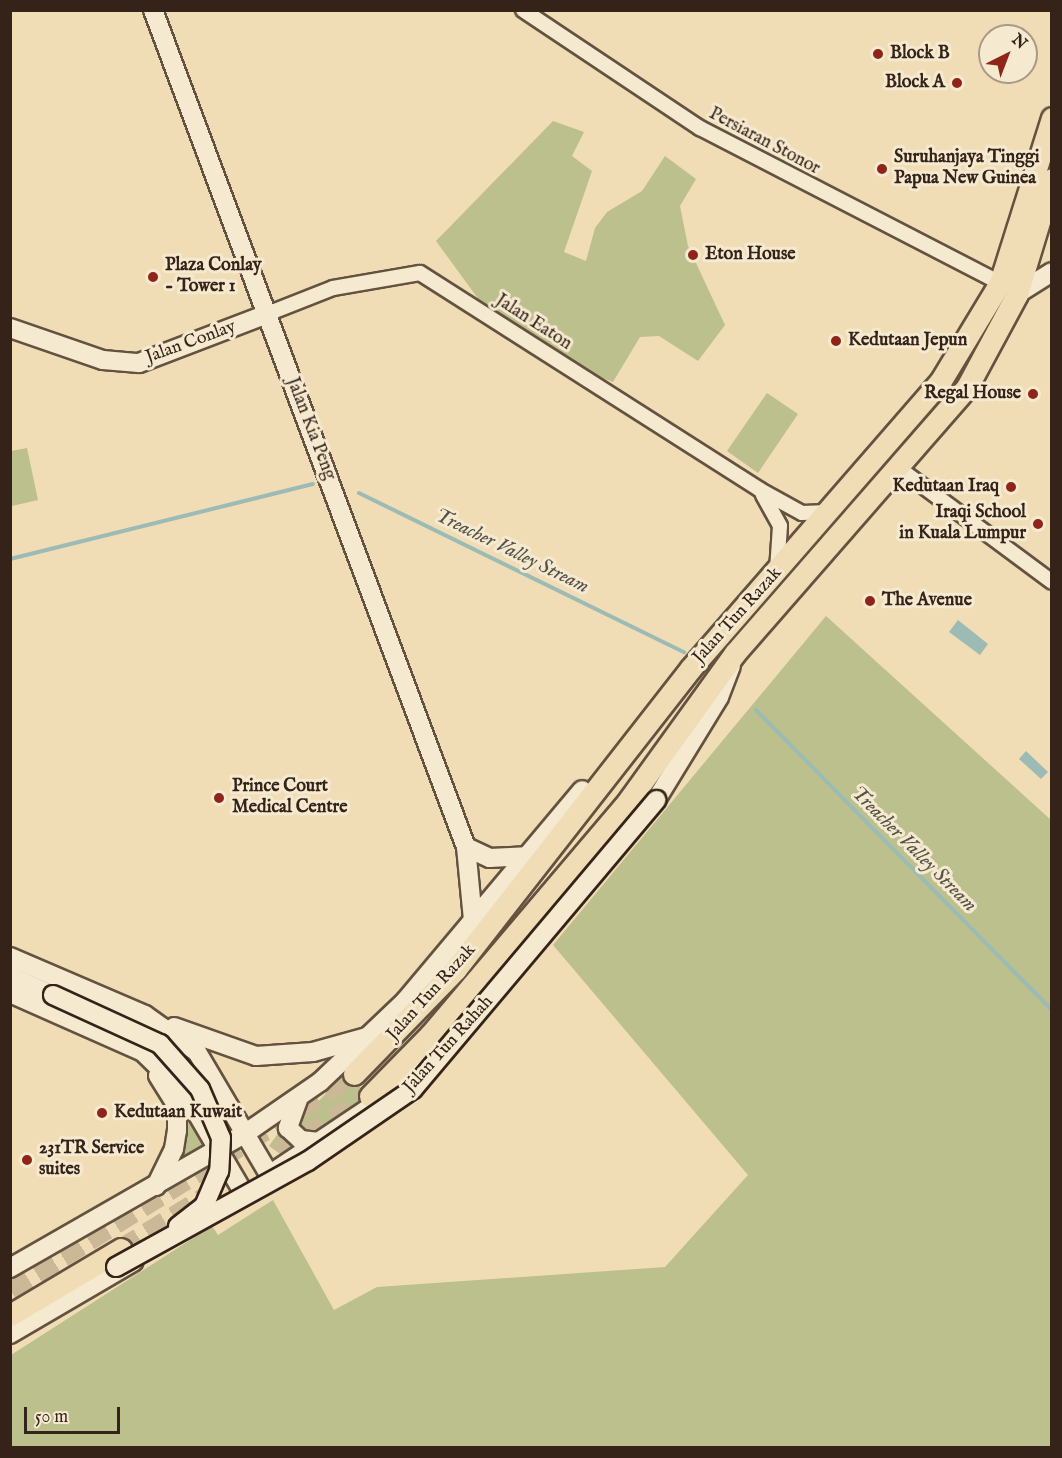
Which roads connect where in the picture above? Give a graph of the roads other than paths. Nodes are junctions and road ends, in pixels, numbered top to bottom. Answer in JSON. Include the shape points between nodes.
{"nodes":[{"id":1,"x":153,"y":10,"type":"edge"},
{"id":2,"x":523,"y":10,"type":"edge"},
{"id":3,"x":1052,"y":118,"type":"edge"},
{"id":4,"x":1051,"y":181,"type":"edge"},
{"id":5,"x":1052,"y":272,"type":"edge"},
{"id":6,"x":1008,"y":289,"type":"junction"},
{"id":7,"x":267,"y":314,"type":"junction"},
{"id":8,"x":10,"y":328,"type":"edge"},
{"id":9,"x":900,"y":469,"type":"junction"},
{"id":10,"x":760,"y":490,"type":"junction"},
{"id":11,"x":831,"y":512,"type":"junction"},
{"id":12,"x":777,"y":572,"type":"junction"},
{"id":13,"x":1052,"y":582,"type":"edge"},
{"id":14,"x":674,"y":689,"type":"junction"},
{"id":15,"x":582,"y":790,"type":"joint"},
{"id":16,"x":648,"y":794,"type":"junction"},
{"id":17,"x":466,"y":848,"type":"junction"},
{"id":18,"x":526,"y":856,"type":"junction"},
{"id":19,"x":473,"y":920,"type":"junction"},
{"id":20,"x":10,"y":957,"type":"edge"},
{"id":21,"x":10,"y":976,"type":"edge"},
{"id":22,"x":10,"y":993,"type":"edge"},
{"id":23,"x":145,"y":1015,"type":"junction"},
{"id":24,"x":370,"y":1036,"type":"junction"},
{"id":25,"x":143,"y":1052,"type":"junction"},
{"id":26,"x":354,"y":1074,"type":"tunnel mouth"},
{"id":27,"x":370,"y":1096,"type":"tunnel mouth"},
{"id":28,"x":299,"y":1099,"type":"junction"},
{"id":29,"x":246,"y":1133,"type":"junction"},
{"id":30,"x":319,"y":1142,"type":"junction"},
{"id":31,"x":219,"y":1148,"type":"junction"},
{"id":32,"x":269,"y":1174,"type":"junction"},
{"id":33,"x":156,"y":1186,"type":"junction"},
{"id":34,"x":243,"y":1192,"type":"junction"},
{"id":35,"x":118,"y":1258,"type":"junction"},
{"id":36,"x":10,"y":1268,"type":"edge"},
{"id":37,"x":10,"y":1315,"type":"edge"},
{"id":38,"x":10,"y":1327,"type":"edge"},
{"id":39,"x":10,"y":1334,"type":"edge"}],
"edges":[{"from":1,"to":7,"type":"main road","name":"Jalan Kia Peng"},
{"from":2,"to":6,"type":"street","name":"Persiaran Stonor","via":[[700,128]]},
{"from":3,"to":6,"type":"main road","name":"Jalan Tun Razak"},
{"from":4,"to":6,"type":"main road","name":"Jalan Tun Razak"},
{"from":5,"to":6,"type":"main road"},
{"from":6,"to":9,"type":"main road","name":"Jalan Tun Razak","via":[[967,387]]},
{"from":6,"to":11,"type":"main road","name":"Jalan Tun Razak","via":[[940,382]]},
{"from":7,"to":8,"type":"main road","name":"Jalan Conlay","via":[[139,363],[103,360]]},
{"from":7,"to":10,"type":"street","name":"Jalan Eaton","via":[[333,288],[420,273]]},
{"from":7,"to":17,"type":"main road","name":"Jalan Kia Peng"},
{"from":9,"to":13,"type":"street"},
{"from":9,"to":16,"type":"main road","name":"Jalan Tun Razak","via":[[735,653]]},
{"from":10,"to":11,"type":"street","name":"Jalan Eaton","via":[[802,513]]},
{"from":10,"to":12,"type":"street","name":"Jalan Eaton","via":[[780,526]]},
{"from":11,"to":12,"type":"main road","name":"Jalan Tun Razak"},
{"from":12,"to":14,"type":"main road","name":"Jalan Tun Razak"},
{"from":14,"to":15,"type":"main road"},
{"from":14,"to":26,"type":"main road","name":"Jalan Tun Razak","via":[[455,970]]},
{"from":15,"to":18,"type":"main road"},
{"from":16,"to":27,"type":"main road","name":"Jalan Tun Razak"},
{"from":16,"to":30,"type":"main road","via":[[396,1090]]},
{"from":16,"to":35,"type":"main road","name":"Jalan Tun Rahah","bridge":true,"via":[[413,1089],[308,1161]]},
{"from":17,"to":18,"type":"main road","via":[[490,858]]},
{"from":17,"to":19,"type":"main road","name":"Jalan Kia Peng"},
{"from":18,"to":19,"type":"main road"},
{"from":19,"to":24,"type":"main road"},
{"from":20,"to":23,"type":"main road"},
{"from":21,"to":35,"type":"main road","bridge":true,"via":[[160,1044],[200,1089],[221,1138],[217,1183],[204,1206]]},
{"from":22,"to":25,"type":"main road"},
{"from":23,"to":24,"type":"main road","via":[[256,1056],[313,1052]]},
{"from":23,"to":29,"type":"main road","via":[[197,1053]]},
{"from":24,"to":28,"type":"main road"},
{"from":25,"to":31,"type":"main road","via":[[185,1093]]},
{"from":25,"to":33,"type":"main road","via":[[177,1106],[174,1149]]},
{"from":28,"to":29,"type":"main road"},
{"from":28,"to":30,"type":"main road","via":[[288,1128],[301,1140]]},
{"from":29,"to":31,"type":"main road"},
{"from":29,"to":32,"type":"main road"},
{"from":30,"to":32,"type":"main road"},
{"from":31,"to":33,"type":"main road"},
{"from":31,"to":34,"type":"main road"},
{"from":32,"to":34,"type":"main road"},
{"from":33,"to":36,"type":"main road"},
{"from":34,"to":39,"type":"main road"},
{"from":35,"to":37,"type":"main road"},
{"from":35,"to":38,"type":"main road","name":"Jalan Tun Rahah"}]}
